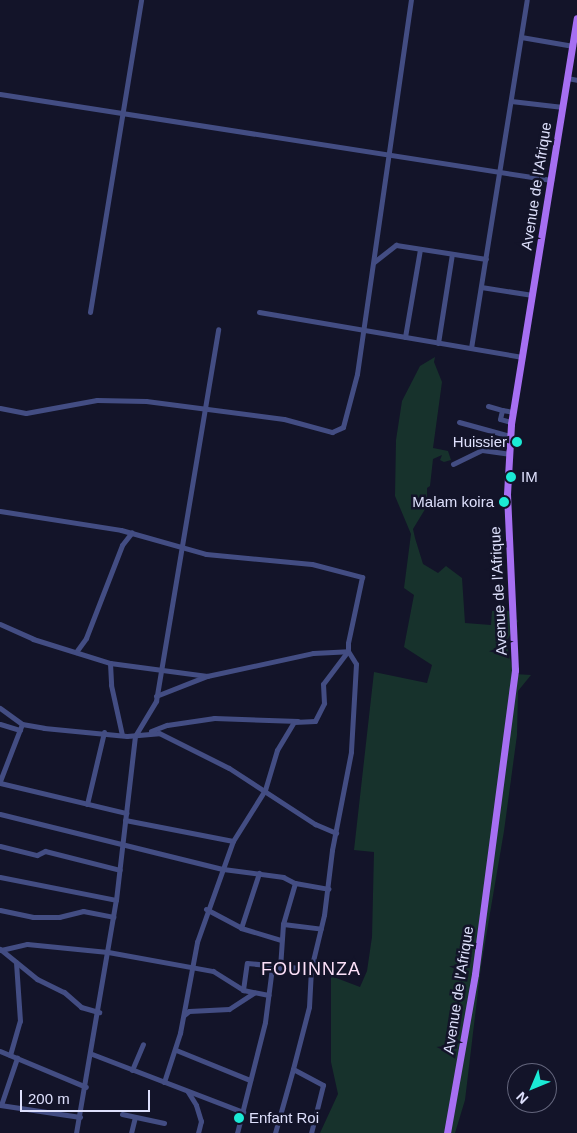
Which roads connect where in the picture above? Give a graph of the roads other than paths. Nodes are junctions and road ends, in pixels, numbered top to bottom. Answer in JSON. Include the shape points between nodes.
{"nodes":[{"id":1,"x":141,"y":0,"type":"edge"},
{"id":2,"x":411,"y":0,"type":"edge"},
{"id":3,"x":527,"y":0,"type":"edge"},
{"id":4,"x":577,"y":18,"type":"edge"},
{"id":5,"x":521,"y":37,"type":"junction"},
{"id":6,"x":572,"y":46,"type":"junction"},
{"id":7,"x":567,"y":78,"type":"junction"},
{"id":8,"x":577,"y":80,"type":"edge"},
{"id":9,"x":0,"y":94,"type":"edge"},
{"id":10,"x":511,"y":101,"type":"junction"},
{"id":11,"x":562,"y":107,"type":"junction"},
{"id":12,"x":121,"y":114,"type":"junction"},
{"id":13,"x":391,"y":157,"type":"junction"},
{"id":14,"x":500,"y":172,"type":"junction"},
{"id":15,"x":551,"y":180,"type":"junction"},
{"id":16,"x":420,"y":249,"type":"junction"},
{"id":17,"x":452,"y":254,"type":"junction"},
{"id":18,"x":486,"y":259,"type":"junction"},
{"id":19,"x":374,"y":262,"type":"junction"},
{"id":20,"x":481,"y":286,"type":"junction"},
{"id":21,"x":532,"y":295,"type":"junction"},
{"id":22,"x":90,"y":312,"type":"dead end"},
{"id":23,"x":259,"y":312,"type":"dead end"},
{"id":24,"x":218,"y":329,"type":"dead end"},
{"id":25,"x":364,"y":330,"type":"junction"},
{"id":26,"x":405,"y":337,"type":"junction"},
{"id":27,"x":438,"y":343,"type":"junction"},
{"id":28,"x":472,"y":348,"type":"junction"},
{"id":29,"x":522,"y":357,"type":"junction"},
{"id":30,"x":488,"y":406,"type":"dead end"},
{"id":31,"x":0,"y":408,"type":"edge"},
{"id":32,"x":206,"y":408,"type":"junction"},
{"id":33,"x":502,"y":410,"type":"junction"},
{"id":34,"x":513,"y":412,"type":"junction"},
{"id":35,"x":459,"y":422,"type":"dead end"},
{"id":36,"x":512,"y":422,"type":"junction"},
{"id":37,"x":510,"y":436,"type":"junction"},
{"id":38,"x":509,"y":454,"type":"junction"},
{"id":39,"x":453,"y":464,"type":"dead end"},
{"id":40,"x":0,"y":511,"type":"edge"},
{"id":41,"x":132,"y":532,"type":"junction"},
{"id":42,"x":182,"y":548,"type":"junction"},
{"id":43,"x":0,"y":624,"type":"edge"},
{"id":44,"x":348,"y":651,"type":"junction"},
{"id":45,"x":76,"y":652,"type":"junction"},
{"id":46,"x":110,"y":663,"type":"junction"},
{"id":47,"x":160,"y":670,"type":"junction"},
{"id":48,"x":207,"y":676,"type":"junction"},
{"id":49,"x":156,"y":696,"type":"junction"},
{"id":50,"x":0,"y":708,"type":"edge"},
{"id":51,"x":301,"y":721,"type":"junction"},
{"id":52,"x":0,"y":724,"type":"edge"},
{"id":53,"x":22,"y":724,"type":"junction"},
{"id":54,"x":20,"y":730,"type":"junction"},
{"id":55,"x":104,"y":732,"type":"junction"},
{"id":56,"x":145,"y":734,"type":"junction"},
{"id":57,"x":122,"y":735,"type":"junction"},
{"id":58,"x":135,"y":736,"type":"junction"},
{"id":59,"x":0,"y":782,"type":"edge"},
{"id":60,"x":266,"y":790,"type":"junction"},
{"id":61,"x":87,"y":804,"type":"junction"},
{"id":62,"x":126,"y":813,"type":"junction"},
{"id":63,"x":0,"y":814,"type":"edge"},
{"id":64,"x":125,"y":820,"type":"junction"},
{"id":65,"x":336,"y":833,"type":"junction"},
{"id":66,"x":233,"y":841,"type":"junction"},
{"id":67,"x":0,"y":846,"type":"edge"},
{"id":68,"x":122,"y":847,"type":"junction"},
{"id":69,"x":223,"y":869,"type":"junction"},
{"id":70,"x":120,"y":870,"type":"junction"},
{"id":71,"x":259,"y":873,"type":"junction"},
{"id":72,"x":0,"y":877,"type":"edge"},
{"id":73,"x":295,"y":883,"type":"junction"},
{"id":74,"x":328,"y":889,"type":"junction"},
{"id":75,"x":116,"y":900,"type":"junction"},
{"id":76,"x":206,"y":909,"type":"junction"},
{"id":77,"x":0,"y":910,"type":"edge"},
{"id":78,"x":113,"y":917,"type":"junction"},
{"id":79,"x":283,"y":924,"type":"junction"},
{"id":80,"x":241,"y":928,"type":"junction"},
{"id":81,"x":322,"y":930,"type":"junction"},
{"id":82,"x":281,"y":940,"type":"junction"},
{"id":83,"x":0,"y":949,"type":"edge"},
{"id":84,"x":108,"y":952,"type":"junction"},
{"id":85,"x":16,"y":962,"type":"junction"},
{"id":86,"x":272,"y":967,"type":"junction"},
{"id":87,"x":191,"y":968,"type":"junction"},
{"id":88,"x":280,"y":968,"type":"junction"},
{"id":89,"x":311,"y":969,"type":"junction"},
{"id":90,"x":243,"y":990,"type":"junction"},
{"id":91,"x":254,"y":993,"type":"junction"},
{"id":92,"x":269,"y":995,"type":"junction"},
{"id":93,"x":98,"y":1012,"type":"junction"},
{"id":94,"x":183,"y":1015,"type":"junction"},
{"id":95,"x":143,"y":1044,"type":"dead end"},
{"id":96,"x":0,"y":1050,"type":"edge"},
{"id":97,"x":176,"y":1050,"type":"junction"},
{"id":98,"x":92,"y":1054,"type":"junction"},
{"id":99,"x":10,"y":1055,"type":"junction"},
{"id":100,"x":18,"y":1058,"type":"junction"},
{"id":101,"x":293,"y":1069,"type":"junction"},
{"id":102,"x":132,"y":1070,"type":"junction"},
{"id":103,"x":250,"y":1080,"type":"junction"},
{"id":104,"x":164,"y":1082,"type":"junction"},
{"id":105,"x":86,"y":1087,"type":"junction"},
{"id":106,"x":187,"y":1092,"type":"junction"},
{"id":107,"x":0,"y":1105,"type":"edge"},
{"id":108,"x":243,"y":1112,"type":"junction"},
{"id":109,"x":122,"y":1114,"type":"dead end"},
{"id":110,"x":80,"y":1117,"type":"junction"},
{"id":111,"x":135,"y":1117,"type":"junction"},
{"id":112,"x":164,"y":1123,"type":"dead end"},
{"id":113,"x":76,"y":1133,"type":"edge"},
{"id":114,"x":131,"y":1133,"type":"edge"},
{"id":115,"x":198,"y":1133,"type":"edge"},
{"id":116,"x":237,"y":1133,"type":"edge"},
{"id":117,"x":275,"y":1133,"type":"edge"},
{"id":118,"x":311,"y":1133,"type":"edge"},
{"id":119,"x":447,"y":1133,"type":"edge"}],
"edges":[{"from":1,"to":12,"type":"street"},
{"from":2,"to":13,"type":"street","via":[[392,126]]},
{"from":3,"to":5,"type":"street"},
{"from":4,"to":6,"type":"main road","name":"Avenue de l'Afrique"},
{"from":5,"to":6,"type":"street"},
{"from":5,"to":10,"type":"street"},
{"from":6,"to":7,"type":"main road","name":"Avenue de l'Afrique"},
{"from":7,"to":8,"type":"street"},
{"from":7,"to":11,"type":"main road","name":"Avenue de l'Afrique"},
{"from":9,"to":12,"type":"street"},
{"from":10,"to":11,"type":"street"},
{"from":10,"to":14,"type":"street"},
{"from":11,"to":15,"type":"main road","name":"Avenue de l'Afrique"},
{"from":12,"to":13,"type":"street"},
{"from":12,"to":22,"type":"street"},
{"from":13,"to":14,"type":"street"},
{"from":13,"to":19,"type":"street"},
{"from":14,"to":15,"type":"street"},
{"from":14,"to":18,"type":"street"},
{"from":15,"to":21,"type":"main road","name":"Avenue de l'Afrique"},
{"from":16,"to":17,"type":"street"},
{"from":16,"to":19,"type":"street","via":[[396,245]]},
{"from":16,"to":26,"type":"street"},
{"from":17,"to":18,"type":"street"},
{"from":17,"to":27,"type":"street"},
{"from":18,"to":20,"type":"street"},
{"from":19,"to":25,"type":"street"},
{"from":20,"to":21,"type":"street"},
{"from":20,"to":28,"type":"street"},
{"from":21,"to":29,"type":"main road","name":"Avenue de l'Afrique"},
{"from":23,"to":25,"type":"street"},
{"from":24,"to":32,"type":"street"},
{"from":25,"to":26,"type":"street"},
{"from":25,"to":32,"type":"street","via":[[347,419],[337,431],[284,419]]},
{"from":26,"to":27,"type":"street"},
{"from":27,"to":28,"type":"street"},
{"from":28,"to":29,"type":"street"},
{"from":29,"to":34,"type":"main road","name":"Avenue de l'Afrique"},
{"from":30,"to":33,"type":"street"},
{"from":31,"to":32,"type":"street","via":[[26,413],[97,400]]},
{"from":32,"to":42,"type":"street"},
{"from":33,"to":34,"type":"street"},
{"from":33,"to":36,"type":"street","via":[[500,419]]},
{"from":34,"to":36,"type":"main road","name":"Avenue de l'Afrique"},
{"from":35,"to":37,"type":"street"},
{"from":36,"to":37,"type":"main road","name":"Avenue de l'Afrique"},
{"from":37,"to":38,"type":"main road","name":"Avenue de l'Afrique"},
{"from":38,"to":39,"type":"street","via":[[482,450]]},
{"from":38,"to":119,"type":"main road","name":"Avenue de l'Afrique","via":[[508,533],[515,670],[475,974]]},
{"from":40,"to":41,"type":"street"},
{"from":41,"to":42,"type":"street"},
{"from":41,"to":45,"type":"street","via":[[122,545],[86,638]]},
{"from":42,"to":44,"type":"street","via":[[244,560],[326,566],[362,577]]},
{"from":42,"to":47,"type":"street"},
{"from":43,"to":45,"type":"street","via":[[34,640]]},
{"from":44,"to":48,"type":"street","via":[[308,654]]},
{"from":44,"to":51,"type":"street","via":[[323,684],[324,703],[315,721]]},
{"from":44,"to":65,"type":"street","via":[[356,664],[354,724]]},
{"from":45,"to":46,"type":"street"},
{"from":46,"to":47,"type":"street"},
{"from":46,"to":57,"type":"street","via":[[111,685]]},
{"from":47,"to":48,"type":"street"},
{"from":47,"to":49,"type":"street"},
{"from":48,"to":49,"type":"street"},
{"from":49,"to":58,"type":"street"},
{"from":50,"to":53,"type":"street"},
{"from":51,"to":56,"type":"street","via":[[205,719],[167,725]]},
{"from":51,"to":60,"type":"street","via":[[294,722],[275,754]]},
{"from":52,"to":54,"type":"street"},
{"from":53,"to":54,"type":"street"},
{"from":53,"to":55,"type":"street"},
{"from":54,"to":59,"type":"street"},
{"from":55,"to":57,"type":"street"},
{"from":55,"to":61,"type":"street"},
{"from":56,"to":58,"type":"street"},
{"from":56,"to":60,"type":"street","via":[[159,733]]},
{"from":57,"to":58,"type":"street"},
{"from":58,"to":62,"type":"street"},
{"from":59,"to":61,"type":"street"},
{"from":60,"to":65,"type":"street","via":[[315,824]]},
{"from":60,"to":66,"type":"street"},
{"from":61,"to":62,"type":"street"},
{"from":62,"to":64,"type":"street"},
{"from":63,"to":68,"type":"street"},
{"from":64,"to":66,"type":"street"},
{"from":64,"to":68,"type":"street"},
{"from":65,"to":74,"type":"street"},
{"from":66,"to":69,"type":"street"},
{"from":67,"to":70,"type":"street","via":[[37,855],[45,851]]},
{"from":68,"to":69,"type":"street"},
{"from":68,"to":70,"type":"street"},
{"from":69,"to":71,"type":"street"},
{"from":69,"to":76,"type":"street","via":[[217,891]]},
{"from":70,"to":75,"type":"street"},
{"from":71,"to":73,"type":"street","via":[[283,877]]},
{"from":71,"to":80,"type":"street"},
{"from":72,"to":75,"type":"street"},
{"from":73,"to":74,"type":"street"},
{"from":73,"to":79,"type":"street"},
{"from":74,"to":81,"type":"street"},
{"from":75,"to":78,"type":"street"},
{"from":76,"to":80,"type":"street"},
{"from":76,"to":87,"type":"street"},
{"from":77,"to":78,"type":"street","via":[[32,917],[59,917],[83,911]]},
{"from":78,"to":84,"type":"street"},
{"from":79,"to":81,"type":"street"},
{"from":79,"to":82,"type":"street"},
{"from":80,"to":82,"type":"street"},
{"from":81,"to":89,"type":"street"},
{"from":82,"to":88,"type":"street"},
{"from":83,"to":84,"type":"street","via":[[27,944]]},
{"from":83,"to":85,"type":"street"},
{"from":84,"to":87,"type":"street"},
{"from":84,"to":93,"type":"street"},
{"from":85,"to":93,"type":"street","via":[[37,979],[64,992],[81,1007]]},
{"from":85,"to":99,"type":"street","via":[[20,1021]]},
{"from":86,"to":88,"type":"street"},
{"from":86,"to":90,"type":"street","via":[[247,963]]},
{"from":86,"to":92,"type":"street"},
{"from":87,"to":90,"type":"street","via":[[213,971]]},
{"from":87,"to":94,"type":"street"},
{"from":88,"to":89,"type":"street"},
{"from":89,"to":101,"type":"street","via":[[309,1007]]},
{"from":90,"to":91,"type":"street"},
{"from":91,"to":92,"type":"street"},
{"from":91,"to":94,"type":"street","via":[[229,1009],[189,1011]]},
{"from":92,"to":103,"type":"street"},
{"from":93,"to":98,"type":"street"},
{"from":94,"to":97,"type":"street"},
{"from":95,"to":102,"type":"street"},
{"from":96,"to":99,"type":"street"},
{"from":97,"to":103,"type":"street"},
{"from":97,"to":104,"type":"street"},
{"from":98,"to":102,"type":"street"},
{"from":98,"to":105,"type":"street"},
{"from":99,"to":100,"type":"street"},
{"from":100,"to":105,"type":"street"},
{"from":100,"to":107,"type":"street"},
{"from":101,"to":117,"type":"street"},
{"from":101,"to":118,"type":"street","via":[[324,1085]]},
{"from":102,"to":104,"type":"street"},
{"from":103,"to":108,"type":"street"},
{"from":104,"to":106,"type":"street"},
{"from":105,"to":110,"type":"street"},
{"from":106,"to":108,"type":"street"},
{"from":106,"to":115,"type":"street","via":[[196,1105],[200,1121]]},
{"from":107,"to":110,"type":"street"},
{"from":108,"to":116,"type":"street"},
{"from":109,"to":111,"type":"street"},
{"from":110,"to":113,"type":"street"},
{"from":111,"to":112,"type":"street"},
{"from":111,"to":114,"type":"street"}]}
